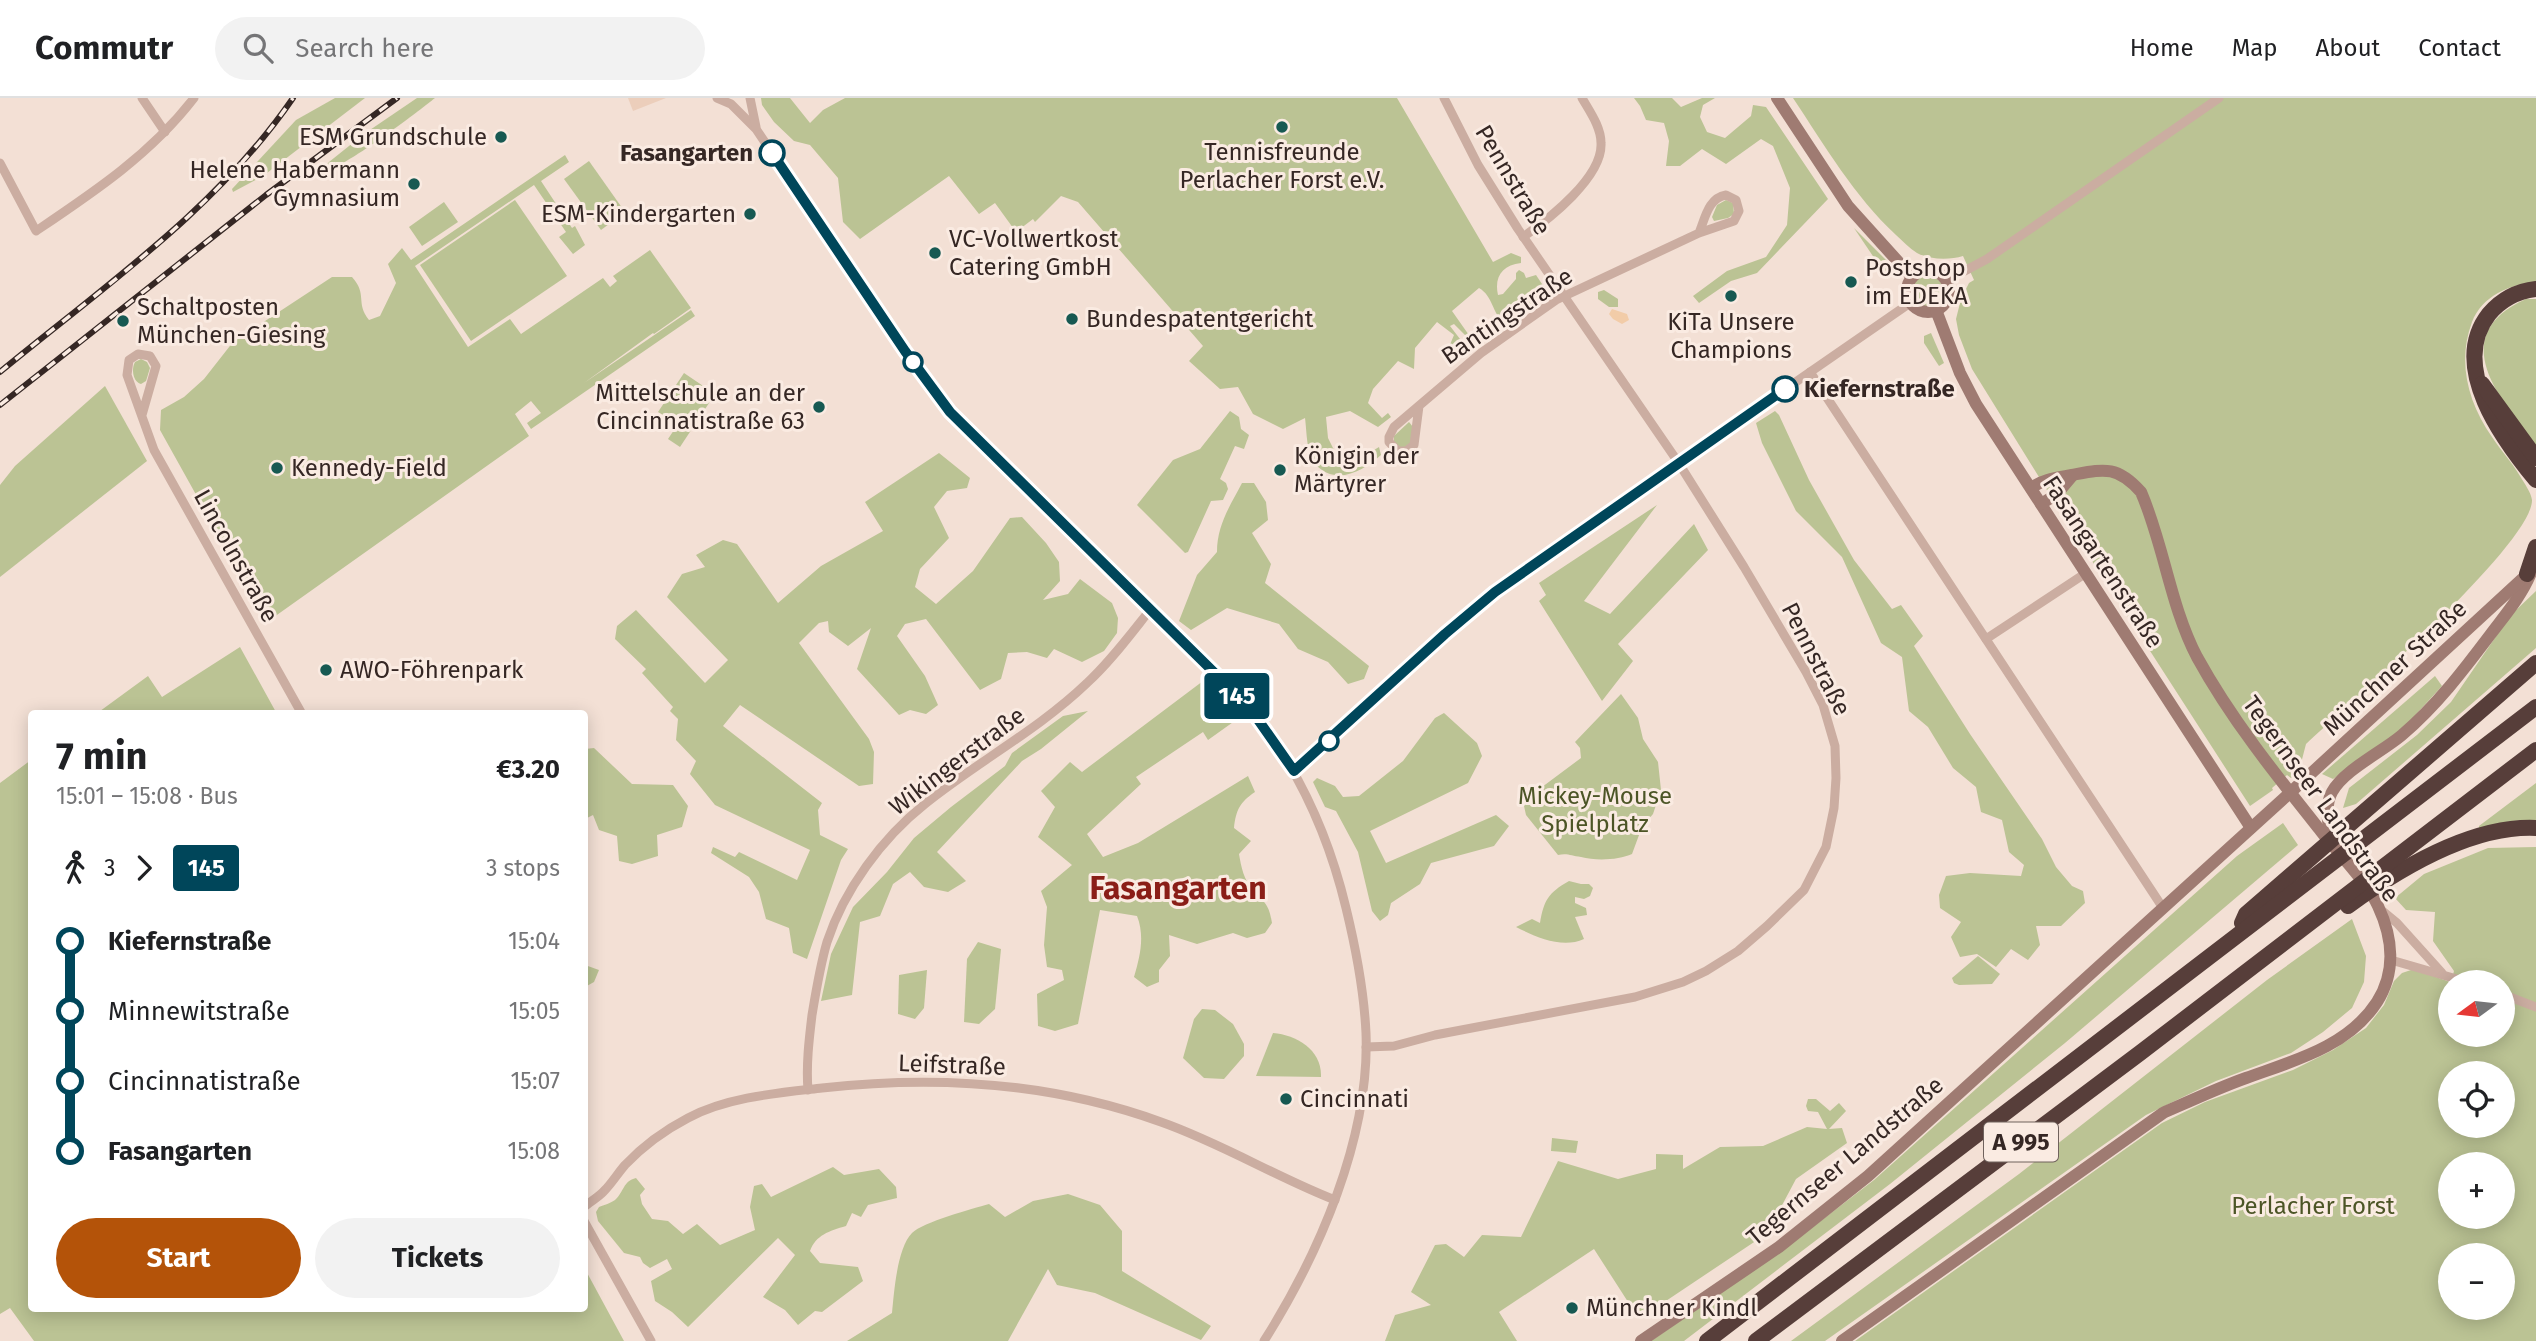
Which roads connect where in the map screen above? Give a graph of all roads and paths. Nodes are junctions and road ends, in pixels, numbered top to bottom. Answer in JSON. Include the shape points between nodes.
{"nodes":[{"id":1,"x":142,"y":98,"type":"edge"},
{"id":2,"x":194,"y":98,"type":"edge"},
{"id":3,"x":717,"y":98,"type":"edge"},
{"id":4,"x":747,"y":98,"type":"edge"},
{"id":5,"x":1444,"y":98,"type":"edge"},
{"id":6,"x":1582,"y":98,"type":"edge"},
{"id":7,"x":1777,"y":98,"type":"edge"},
{"id":8,"x":2219,"y":98,"type":"edge"},
{"id":9,"x":731,"y":104,"type":"junction"},
{"id":10,"x":756,"y":129,"type":"junction"},
{"id":11,"x":165,"y":132,"type":"junction"},
{"id":12,"x":0,"y":163,"type":"edge"},
{"id":13,"x":1699,"y":233,"type":"junction"},
{"id":14,"x":1523,"y":237,"type":"junction"},
{"id":15,"x":1912,"y":277,"type":"junction"},
{"id":16,"x":1946,"y":281,"type":"junction"},
{"id":17,"x":2536,"y":289,"type":"edge"},
{"id":18,"x":1563,"y":296,"type":"junction"},
{"id":19,"x":1910,"y":303,"type":"junction"},
{"id":20,"x":1936,"y":310,"type":"junction"},
{"id":21,"x":1810,"y":372,"type":"junction"},
{"id":22,"x":2479,"y":379,"type":"junction"},
{"id":23,"x":1419,"y":406,"type":"junction"},
{"id":24,"x":142,"y":415,"type":"junction"},
{"id":25,"x":2536,"y":458,"type":"edge"},
{"id":26,"x":1678,"y":463,"type":"junction"},
{"id":27,"x":2073,"y":475,"type":"junction"},
{"id":28,"x":2535,"y":480,"type":"edge"},
{"id":29,"x":2031,"y":488,"type":"junction"},
{"id":30,"x":2041,"y":504,"type":"junction"},
{"id":31,"x":2536,"y":547,"type":"edge"},
{"id":32,"x":2532,"y":569,"type":"edge"},
{"id":33,"x":2086,"y":573,"type":"junction"},
{"id":34,"x":1150,"y":610,"type":"junction"},
{"id":35,"x":1986,"y":639,"type":"junction"},
{"id":36,"x":2536,"y":663,"type":"edge"},
{"id":37,"x":2536,"y":708,"type":"edge"},
{"id":38,"x":300,"y":710,"type":"edge"},
{"id":39,"x":2536,"y":750,"type":"edge"},
{"id":40,"x":1294,"y":771,"type":"junction"},
{"id":41,"x":2251,"y":828,"type":"junction"},
{"id":42,"x":2536,"y":828,"type":"edge"},
{"id":43,"x":2332,"y":845,"type":"junction"},
{"id":44,"x":2163,"y":908,"type":"junction"},
{"id":45,"x":2388,"y":919,"type":"junction"},
{"id":46,"x":2238,"y":934,"type":"junction"},
{"id":47,"x":2286,"y":943,"type":"junction"},
{"id":48,"x":2391,"y":960,"type":"junction"},
{"id":49,"x":2438,"y":972,"type":"joint"},
{"id":50,"x":2515,"y":999,"type":"edge"},
{"id":51,"x":2536,"y":1007,"type":"edge"},
{"id":52,"x":1366,"y":1047,"type":"junction"},
{"id":53,"x":808,"y":1090,"type":"junction"},
{"id":54,"x":1335,"y":1200,"type":"junction"},
{"id":55,"x":588,"y":1204,"type":"edge"},
{"id":56,"x":588,"y":1228,"type":"edge"},
{"id":57,"x":651,"y":1341,"type":"edge"},
{"id":58,"x":1264,"y":1341,"type":"edge"},
{"id":59,"x":1641,"y":1341,"type":"edge"},
{"id":60,"x":1707,"y":1341,"type":"edge"},
{"id":61,"x":1756,"y":1341,"type":"edge"},
{"id":62,"x":1842,"y":1341,"type":"edge"}],
"edges":[{"from":1,"to":11,"type":"street"},
{"from":2,"to":11,"type":"street"},
{"from":3,"to":9,"type":"street"},
{"from":4,"to":9,"type":"street"},
{"from":4,"to":10,"type":"street"},
{"from":5,"to":14,"type":"street","name":"Pennstraße","via":[[1478,165]]},
{"from":6,"to":14,"type":"street","via":[[1599,131],[1597,164],[1561,206]]},
{"from":7,"to":15,"type":"main road","via":[[1848,206]]},
{"from":8,"to":16,"type":"street","via":[[1987,259]]},
{"from":9,"to":10,"type":"street"},
{"from":10,"to":34,"type":"street","via":[[950,412]]},
{"from":11,"to":12,"type":"street","via":[[118,174],[36,231]]},
{"from":13,"to":13,"type":"street","name":"Bantingstraße","via":[[1734,221],[1739,211],[1736,200],[1726,195],[1715,198]]},
{"from":13,"to":18,"type":"street","name":"Bantingstraße"},
{"from":14,"to":18,"type":"street","name":"Pennstraße"},
{"from":15,"to":16,"type":"main road","via":[[1930,270]]},
{"from":15,"to":19,"type":"main road","via":[[1907,289]]},
{"from":16,"to":20,"type":"main road","via":[[1947,299]]},
{"from":17,"to":22,"type":"highway","via":[[2502,301],[2483,323],[2475,349]]},
{"from":18,"to":23,"type":"street","name":"Bantingstraße","via":[[1481,353]]},
{"from":18,"to":26,"type":"street","name":"Pennstraße"},
{"from":19,"to":20,"type":"main road","via":[[1922,311]]},
{"from":19,"to":21,"type":"street"},
{"from":20,"to":29,"type":"main road","name":"Fasangartenstraße","via":[[1967,388]]},
{"from":21,"to":26,"type":"street"},
{"from":21,"to":35,"type":"street"},
{"from":22,"to":25,"type":"highway"},
{"from":22,"to":28,"type":"highway","via":[[2492,421]]},
{"from":23,"to":23,"type":"street","name":"Bantingstraße","via":[[1391,432],[1390,442],[1398,451],[1414,445]]},
{"from":24,"to":24,"type":"street","name":"Lincolnstraße","via":[[156,366],[149,356],[138,354],[129,360],[127,375]]},
{"from":24,"to":38,"type":"street","name":"Lincolnstraße","via":[[155,450]]},
{"from":26,"to":40,"type":"street","via":[[1476,607]]},
{"from":26,"to":52,"type":"street","name":"Pennstraße","via":[[1787,638],[1830,726],[1835,746],[1833,818],[1826,847],[1804,890],[1738,951],[1683,982],[1627,999],[1394,1046]]},
{"from":27,"to":29,"type":"main road","name":"Tegernseer Landstraße","via":[[2048,478]]},
{"from":27,"to":30,"type":"main road"},
{"from":27,"to":43,"type":"main road","name":"Tegernseer Landstraße","via":[[2110,470],[2131,480],[2141,492],[2181,619],[2216,691]]},
{"from":29,"to":30,"type":"main road","name":"Fasangartenstraße"},
{"from":30,"to":33,"type":"main road","name":"Fasangartenstraße"},
{"from":31,"to":32,"type":"highway"},
{"from":32,"to":41,"type":"main road","name":"Münchner Straße"},
{"from":32,"to":43,"type":"main road","via":[[2519,597],[2430,711],[2341,781],[2328,800]]},
{"from":33,"to":35,"type":"street"},
{"from":33,"to":41,"type":"main road","name":"Fasangartenstraße"},
{"from":34,"to":40,"type":"street","via":[[1254,714]]},
{"from":34,"to":53,"type":"street","name":"Wikingerstraße","via":[[1087,684],[923,806],[879,850],[828,942],[810,1030]]},
{"from":35,"to":44,"type":"street"},
{"from":36,"to":46,"type":"highway","via":[[2246,914]]},
{"from":37,"to":46,"type":"highway","number":"A 995"},
{"from":39,"to":47,"type":"highway","number":"A 995"},
{"from":40,"to":52,"type":"street","via":[[1320,824],[1340,881],[1354,941]]},
{"from":41,"to":44,"type":"main road","name":"Tegernseer Landstraße"},
{"from":42,"to":47,"type":"highway","via":[[2484,832],[2429,856]]},
{"from":43,"to":45,"type":"main road","name":"Tegernseer Landstraße"},
{"from":44,"to":59,"type":"main road","name":"Tegernseer Landstraße","via":[[1868,1175],[1779,1247]]},
{"from":45,"to":48,"type":"main road","name":"Tegernseer Landstraße"},
{"from":45,"to":49,"type":"street"},
{"from":46,"to":60,"type":"highway","number":"A 995"},
{"from":47,"to":61,"type":"highway","number":"A 995"},
{"from":48,"to":49,"type":"street"},
{"from":48,"to":62,"type":"main road","name":"Tegernseer Landstraße","via":[[2376,1003],[2339,1038],[2306,1056],[2163,1113]]},
{"from":50,"to":51,"type":"street"},
{"from":52,"to":54,"type":"street","via":[[1354,1134]]},
{"from":53,"to":54,"type":"street","name":"Leifstraße","via":[[951,1081],[1021,1087],[1089,1100],[1163,1123]]},
{"from":53,"to":55,"type":"street","name":"Leifstraße","via":[[735,1101],[690,1116],[654,1138]]},
{"from":54,"to":58,"type":"street","via":[[1303,1275]]},
{"from":56,"to":57,"type":"street"}]}
